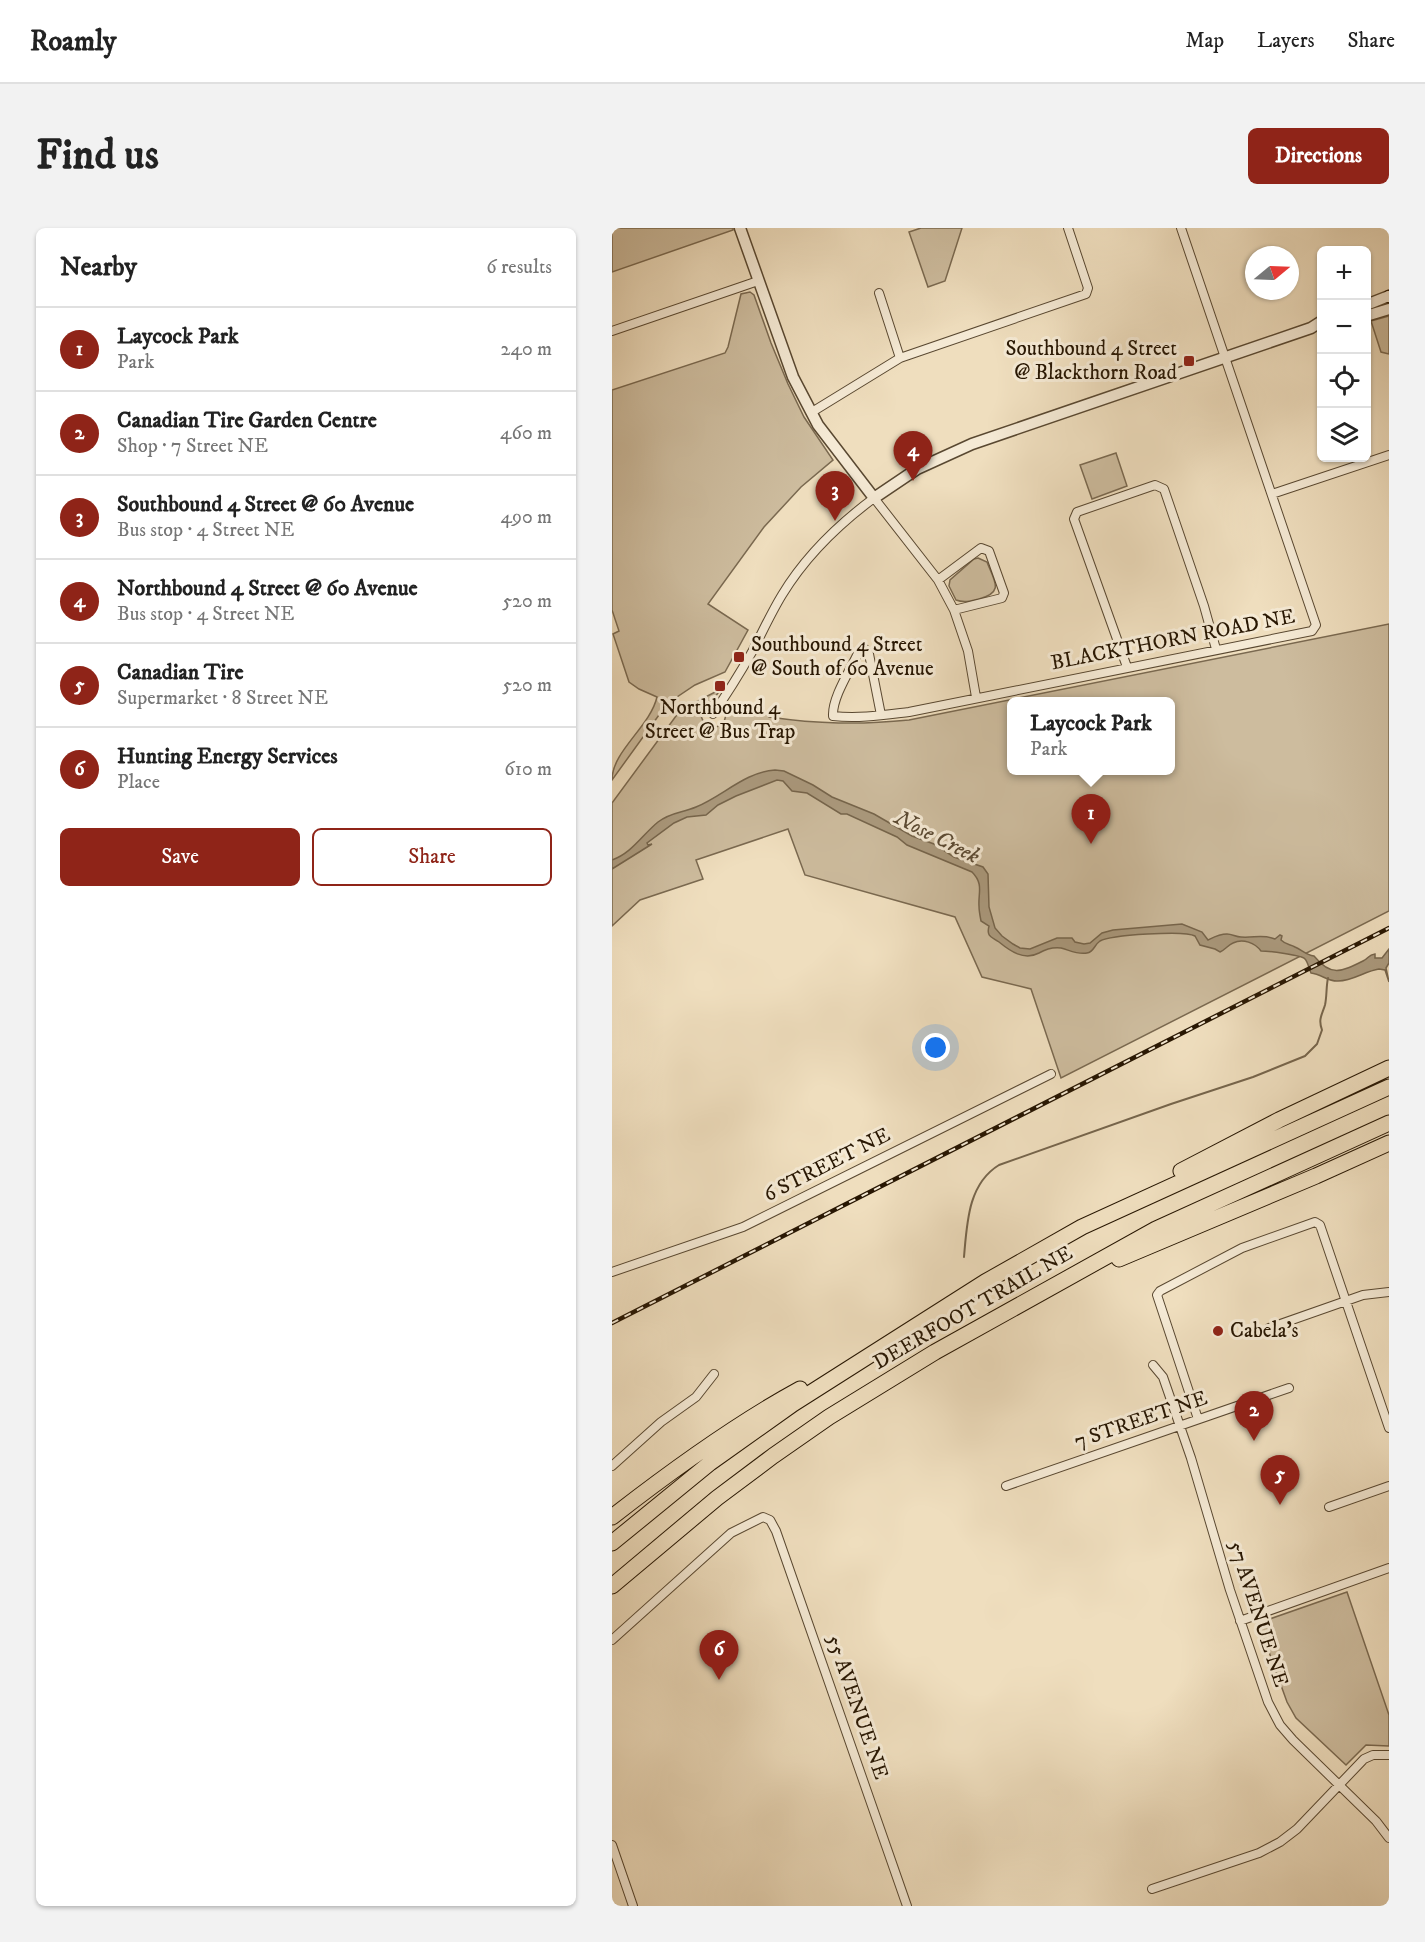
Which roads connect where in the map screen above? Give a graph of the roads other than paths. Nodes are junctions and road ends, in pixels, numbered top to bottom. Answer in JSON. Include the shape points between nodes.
{"nodes":[{"id":1,"x":740,"y":228,"type":"edge"},
{"id":2,"x":1068,"y":228,"type":"edge"},
{"id":3,"x":1181,"y":228,"type":"edge"},
{"id":4,"x":758,"y":281,"type":"junction"},
{"id":5,"x":879,"y":293,"type":"dead end"},
{"id":6,"x":1389,"y":296,"type":"edge"},
{"id":7,"x":1371,"y":303,"type":"edge"},
{"id":8,"x":1389,"y":309,"type":"edge"},
{"id":9,"x":1371,"y":314,"type":"edge"},
{"id":10,"x":1316,"y":328,"type":"edge"},
{"id":11,"x":612,"y":331,"type":"edge"},
{"id":12,"x":1225,"y":357,"type":"junction"},
{"id":13,"x":900,"y":358,"type":"junction"},
{"id":14,"x":812,"y":412,"type":"junction"},
{"id":15,"x":1389,"y":455,"type":"edge"},
{"id":16,"x":1371,"y":458,"type":"edge"},
{"id":17,"x":1357,"y":462,"type":"edge"},
{"id":18,"x":1272,"y":494,"type":"junction"},
{"id":19,"x":874,"y":498,"type":"junction"},
{"id":20,"x":938,"y":580,"type":"junction"},
{"id":21,"x":954,"y":610,"type":"junction"},
{"id":22,"x":1216,"y":649,"type":"junction"},
{"id":23,"x":1127,"y":667,"type":"junction"},
{"id":24,"x":976,"y":697,"type":"junction"},
{"id":25,"x":713,"y":714,"type":"dead end"},
{"id":26,"x":881,"y":715,"type":"junction"},
{"id":27,"x":1389,"y":1068,"type":"edge"},
{"id":28,"x":1051,"y":1074,"type":"dead end"},
{"id":29,"x":1389,"y":1087,"type":"edge"},
{"id":30,"x":1389,"y":1123,"type":"edge"},
{"id":31,"x":1385,"y":1145,"type":"edge"},
{"id":32,"x":1146,"y":1197,"type":"junction"},
{"id":33,"x":612,"y":1272,"type":"edge"},
{"id":34,"x":1389,"y":1292,"type":"edge"},
{"id":35,"x":1345,"y":1302,"type":"junction"},
{"id":36,"x":944,"y":1310,"type":"junction"},
{"id":37,"x":1269,"y":1328,"type":"dead end"},
{"id":38,"x":971,"y":1331,"type":"junction"},
{"id":39,"x":1153,"y":1365,"type":"dead end"},
{"id":40,"x":714,"y":1374,"type":"dead end"},
{"id":41,"x":1289,"y":1388,"type":"dead end"},
{"id":42,"x":1198,"y":1419,"type":"junction"},
{"id":43,"x":1387,"y":1419,"type":"edge"},
{"id":44,"x":1180,"y":1426,"type":"junction"},
{"id":45,"x":1389,"y":1428,"type":"edge"},
{"id":46,"x":612,"y":1466,"type":"edge"},
{"id":47,"x":1006,"y":1486,"type":"dead end"},
{"id":48,"x":1389,"y":1486,"type":"edge"},
{"id":49,"x":1329,"y":1507,"type":"dead end"},
{"id":50,"x":612,"y":1517,"type":"edge"},
{"id":51,"x":612,"y":1543,"type":"edge"},
{"id":52,"x":1389,"y":1568,"type":"edge"},
{"id":53,"x":612,"y":1586,"type":"edge"},
{"id":54,"x":1240,"y":1621,"type":"junction"},
{"id":55,"x":612,"y":1640,"type":"edge"},
{"id":56,"x":1389,"y":1755,"type":"edge"},
{"id":57,"x":1340,"y":1786,"type":"junction"},
{"id":58,"x":1389,"y":1838,"type":"edge"},
{"id":59,"x":612,"y":1845,"type":"edge"},
{"id":60,"x":1152,"y":1889,"type":"dead end"},
{"id":61,"x":633,"y":1906,"type":"edge"},
{"id":62,"x":907,"y":1906,"type":"edge"}],
"edges":[{"from":1,"to":4,"type":"street"},
{"from":2,"to":13,"type":"street","via":[[1088,288],[1086,294]]},
{"from":3,"to":12,"type":"street","name":"BLACKTHORN ROAD NE"},
{"from":4,"to":11,"type":"street"},
{"from":4,"to":14,"type":"street","via":[[793,377]]},
{"from":5,"to":13,"type":"street"},
{"from":6,"to":7,"type":"street"},
{"from":8,"to":9,"type":"street"},
{"from":10,"to":12,"type":"street"},
{"from":12,"to":18,"type":"street","name":"BLACKTHORN ROAD NE"},
{"from":12,"to":19,"type":"street","via":[[972,444],[917,469]]},
{"from":13,"to":14,"type":"street"},
{"from":14,"to":19,"type":"street"},
{"from":15,"to":16,"type":"street"},
{"from":17,"to":18,"type":"street"},
{"from":18,"to":22,"type":"street","name":"BLACKTHORN ROAD NE","via":[[1316,625],[1312,631]]},
{"from":19,"to":20,"type":"street"},
{"from":19,"to":25,"type":"street","via":[[822,544],[788,586]]},
{"from":20,"to":21,"type":"street"},
{"from":20,"to":21,"type":"street","via":[[981,548],[989,551],[1004,593],[1002,598]]},
{"from":21,"to":24,"type":"street","via":[[968,651]]},
{"from":22,"to":23,"type":"street","name":"BLACKTHORN ROAD NE"},
{"from":22,"to":23,"type":"street","via":[[1164,489],[1155,485],[1077,512],[1074,519]]},
{"from":23,"to":24,"type":"street","name":"BLACKTHORN ROAD NE"},
{"from":24,"to":26,"type":"street","name":"BLACKTHORN ROAD NE"},
{"from":26,"to":26,"type":"street","name":"BLACKTHORN ROAD NE","via":[[832,716],[832,708],[860,651],[865,649]]},
{"from":27,"to":32,"type":"highway","via":[[1154,1185]]},
{"from":28,"to":33,"type":"street","name":"6 STREET NE","via":[[742,1227]]},
{"from":29,"to":32,"type":"highway","name":"DEERFOOT TRAIL NE"},
{"from":30,"to":38,"type":"highway","name":"DEERFOOT TRAIL NE","via":[[1156,1229]]},
{"from":31,"to":38,"type":"highway","via":[[1097,1269],[988,1327]]},
{"from":32,"to":36,"type":"highway","name":"DEERFOOT TRAIL NE","via":[[1082,1227]]},
{"from":34,"to":35,"type":"street"},
{"from":35,"to":37,"type":"street"},
{"from":35,"to":42,"type":"street","via":[[1320,1225],[1315,1222],[1242,1248],[1160,1291],[1157,1295]]},
{"from":35,"to":43,"type":"street"},
{"from":36,"to":50,"type":"highway","via":[[778,1401]]},
{"from":36,"to":51,"type":"highway","name":"DEERFOOT TRAIL NE","via":[[793,1404],[710,1463]]},
{"from":38,"to":53,"type":"highway","name":"DEERFOOT TRAIL NE","via":[[829,1417],[773,1456]]},
{"from":39,"to":44,"type":"street","name":"57 AVENUE NE","via":[[1163,1377]]},
{"from":40,"to":46,"type":"street","via":[[696,1397]]},
{"from":41,"to":42,"type":"street","name":"7 STREET NE"},
{"from":42,"to":44,"type":"street","name":"7 STREET NE"},
{"from":43,"to":45,"type":"street"},
{"from":44,"to":47,"type":"street","name":"7 STREET NE"},
{"from":44,"to":54,"type":"street","name":"57 AVENUE NE"},
{"from":48,"to":49,"type":"street"},
{"from":52,"to":54,"type":"street"},
{"from":54,"to":57,"type":"street","name":"57 AVENUE NE","via":[[1280,1725]]},
{"from":55,"to":62,"type":"street","name":"55 AVENUE NE","via":[[731,1533],[763,1517],[770,1520]]},
{"from":56,"to":57,"type":"street","via":[[1364,1759]]},
{"from":57,"to":58,"type":"street","name":"57 AVENUE NE"},
{"from":57,"to":60,"type":"street","via":[[1280,1842],[1259,1853]]},
{"from":59,"to":61,"type":"street"}]}
